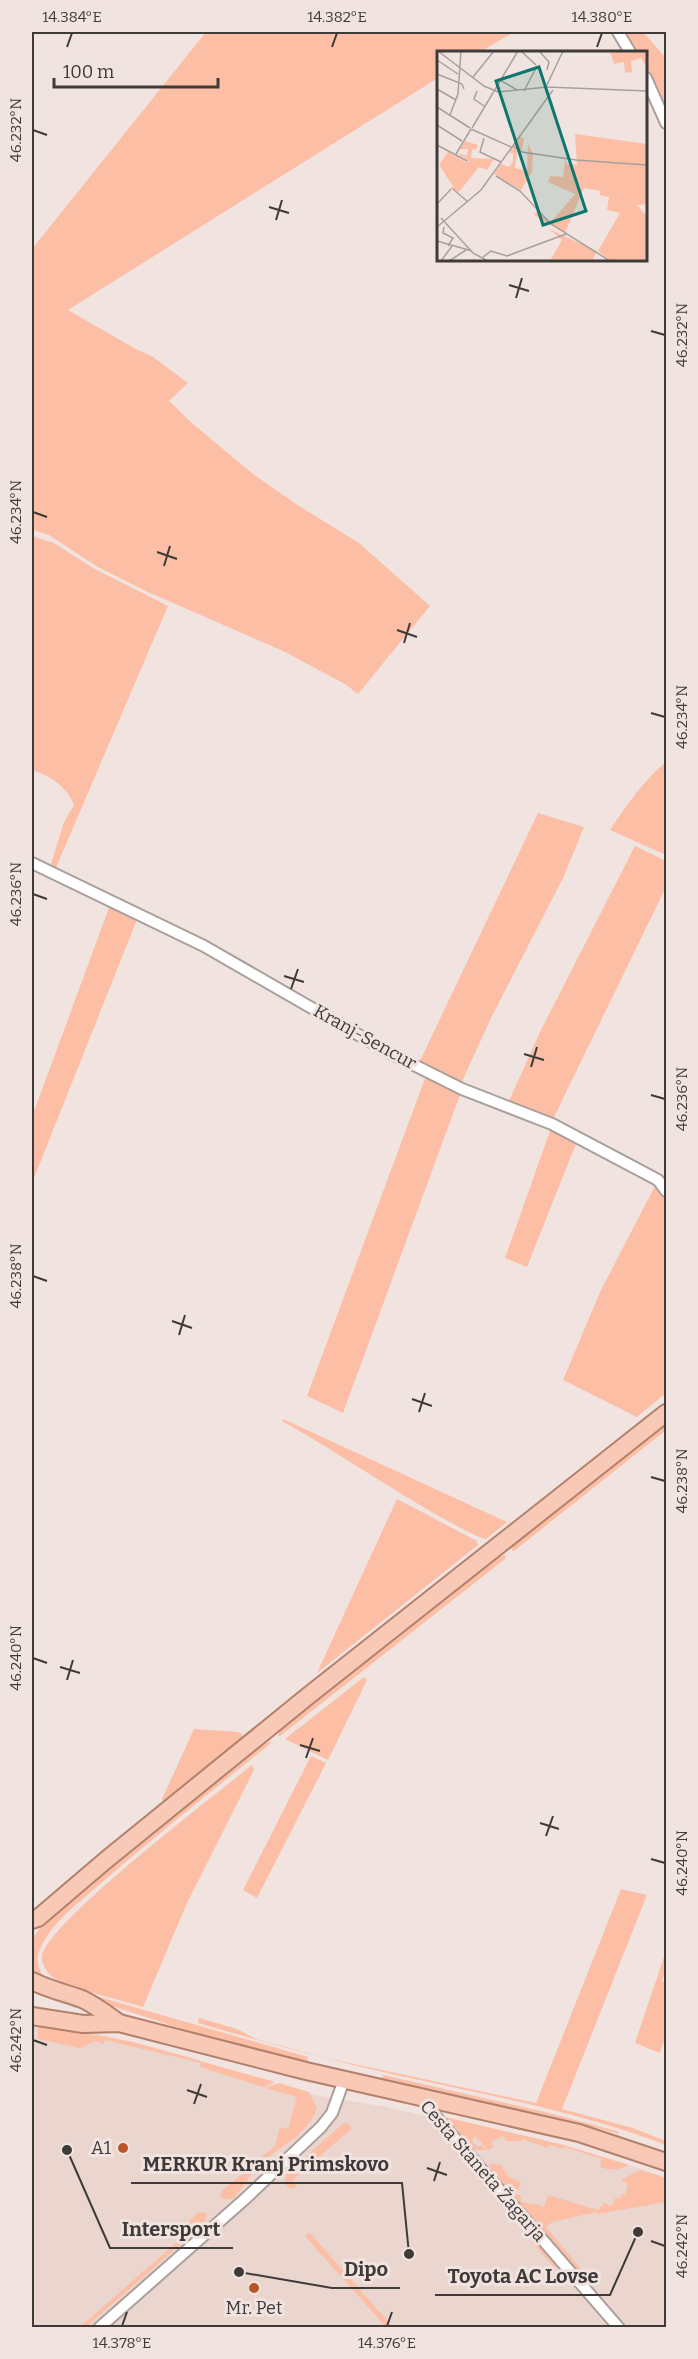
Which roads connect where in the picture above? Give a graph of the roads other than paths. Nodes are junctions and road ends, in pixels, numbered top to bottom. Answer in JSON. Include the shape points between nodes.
{"nodes":[{"id":1,"x":618,"y":32,"type":"edge"},
{"id":2,"x":629,"y":51,"type":"edge"},
{"id":3,"x":647,"y":82,"type":"edge"},
{"id":4,"x":666,"y":123,"type":"edge"},
{"id":5,"x":32,"y":863,"type":"edge"},
{"id":6,"x":666,"y":1191,"type":"edge"},
{"id":7,"x":666,"y":1413,"type":"edge"},
{"id":8,"x":34,"y":1923,"type":"edge"},
{"id":9,"x":32,"y":1981,"type":"edge"},
{"id":10,"x":38,"y":1992,"type":"edge"},
{"id":11,"x":32,"y":2008,"type":"edge"},
{"id":12,"x":32,"y":2016,"type":"edge"},
{"id":13,"x":100,"y":2016,"type":"junction"},
{"id":14,"x":344,"y":2080,"type":"junction"},
{"id":15,"x":417,"y":2095,"type":"junction"},
{"id":16,"x":666,"y":2162,"type":"edge"},
{"id":17,"x":99,"y":2328,"type":"edge"},
{"id":18,"x":619,"y":2328,"type":"edge"}],
"edges":[{"from":1,"to":2,"type":"street"},
{"from":3,"to":4,"type":"street"},
{"from":5,"to":6,"type":"street","name":"Kranj-Sencur","via":[[204,946],[390,1053],[462,1089],[562,1129],[658,1180]]},
{"from":7,"to":8,"type":"main road","via":[[308,1696]]},
{"from":9,"to":13,"type":"main road","name":"Cesta Staneta Žagarja","via":[[82,2000]]},
{"from":10,"to":13,"type":"main road","name":"Cesta Staneta Žagarja"},
{"from":11,"to":13,"type":"main road","name":"Cesta Staneta Žagarja"},
{"from":12,"to":13,"type":"main road","via":[[83,2024]]},
{"from":13,"to":14,"type":"main road","name":"Cesta Staneta Žagarja"},
{"from":14,"to":15,"type":"main road","name":"Cesta Staneta Žagarja"},
{"from":14,"to":17,"type":"street","via":[[332,2113],[321,2127]]},
{"from":15,"to":16,"type":"main road","name":"Cesta Staneta Žagarja","via":[[579,2133]]},
{"from":15,"to":18,"type":"street","name":"Cesta Staneta Žagarja"}]}
